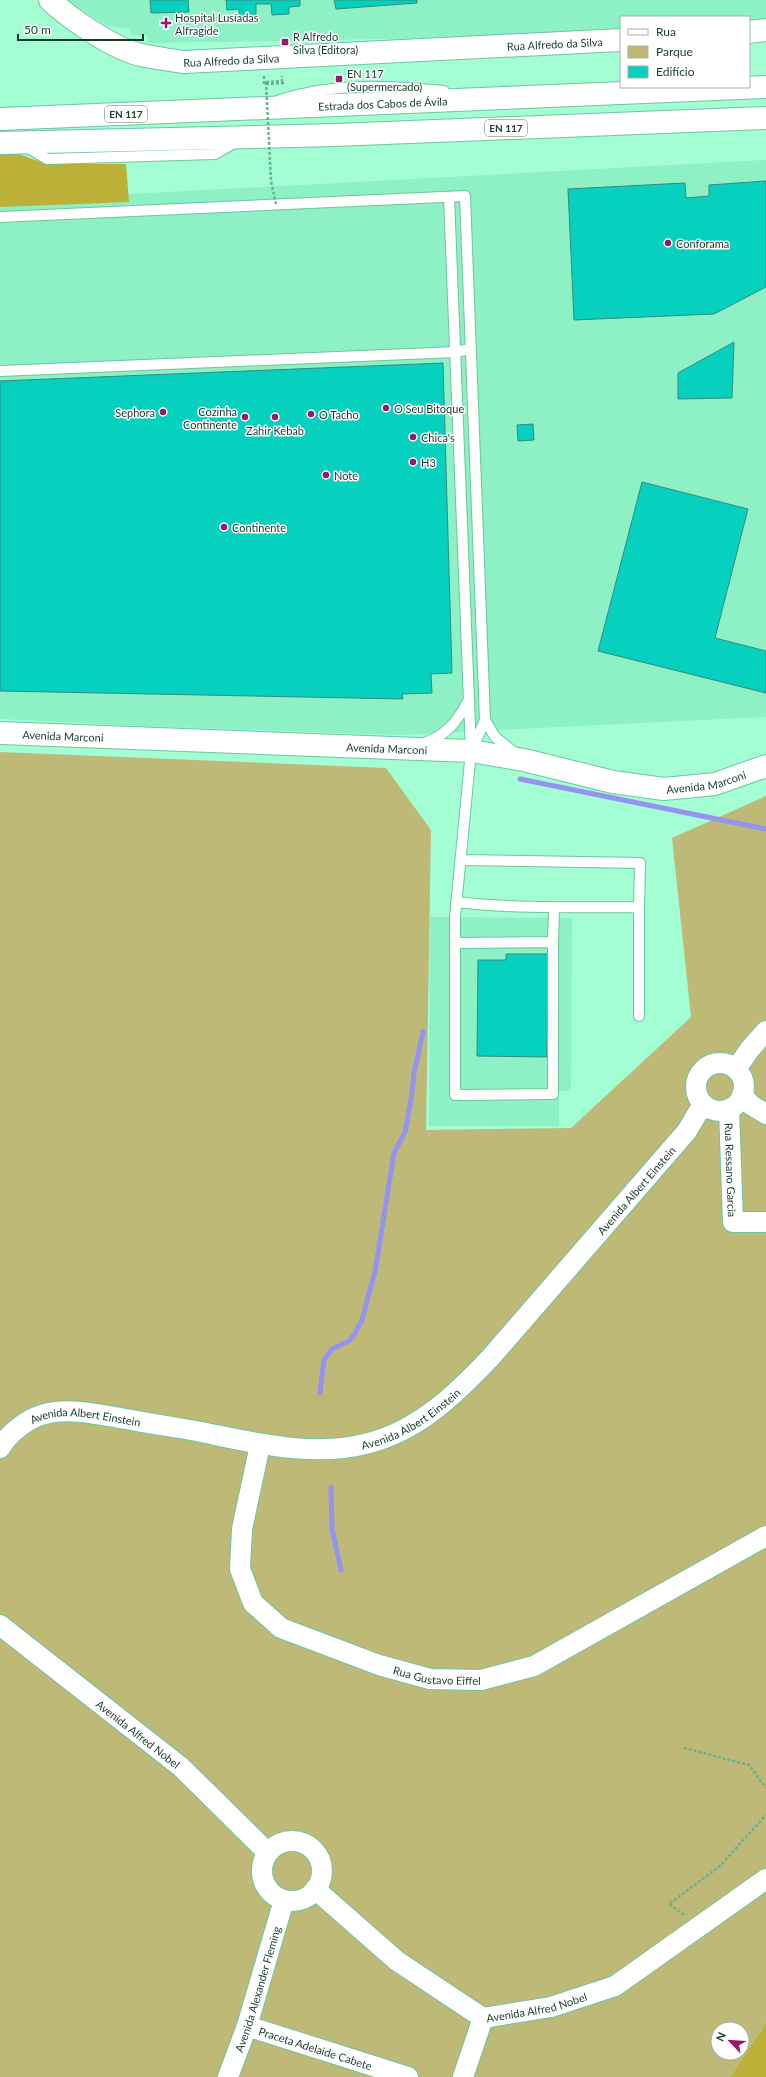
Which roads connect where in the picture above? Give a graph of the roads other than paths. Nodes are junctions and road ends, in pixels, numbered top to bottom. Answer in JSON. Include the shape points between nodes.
{"nodes":[{"id":1,"x":50,"y":0,"type":"edge"},
{"id":2,"x":766,"y":30,"type":"edge"},
{"id":3,"x":750,"y":32,"type":"edge"},
{"id":4,"x":620,"y":40,"type":"edge"},
{"id":5,"x":766,"y":87,"type":"edge"},
{"id":6,"x":743,"y":88,"type":"edge"},
{"id":7,"x":750,"y":88,"type":"edge"},
{"id":8,"x":766,"y":118,"type":"edge"},
{"id":9,"x":0,"y":120,"type":"edge"},
{"id":10,"x":9,"y":143,"type":"edge"},
{"id":11,"x":449,"y":197,"type":"junction"},
{"id":12,"x":0,"y":217,"type":"edge"},
{"id":13,"x":470,"y":349,"type":"junction"},
{"id":14,"x":456,"y":352,"type":"junction"},
{"id":15,"x":0,"y":371,"type":"edge"},
{"id":16,"x":468,"y":699,"type":"junction"},
{"id":17,"x":485,"y":720,"type":"junction"},
{"id":18,"x":0,"y":733,"type":"edge"},
{"id":19,"x":411,"y":748,"type":"junction"},
{"id":20,"x":471,"y":751,"type":"junction"},
{"id":21,"x":524,"y":760,"type":"junction"},
{"id":22,"x":766,"y":766,"type":"edge"},
{"id":23,"x":461,"y":860,"type":"junction"},
{"id":24,"x":456,"y":902,"type":"junction"},
{"id":25,"x":639,"y":907,"type":"junction"},
{"id":26,"x":554,"y":908,"type":"junction"},
{"id":27,"x":553,"y":942,"type":"junction"},
{"id":28,"x":455,"y":943,"type":"junction"},
{"id":29,"x":639,"y":1016,"type":"dead end"},
{"id":30,"x":766,"y":1031,"type":"edge"},
{"id":31,"x":736,"y":1069,"type":"junction"},
{"id":32,"x":736,"y":1102,"type":"junction"},
{"id":33,"x":703,"y":1104,"type":"junction"},
{"id":34,"x":766,"y":1114,"type":"edge"},
{"id":35,"x":766,"y":1222,"type":"edge"},
{"id":36,"x":260,"y":1445,"type":"junction"},
{"id":37,"x":0,"y":1448,"type":"edge"},
{"id":38,"x":766,"y":1536,"type":"edge"},
{"id":39,"x":0,"y":1625,"type":"edge"},
{"id":40,"x":268,"y":1853,"type":"junction"},
{"id":41,"x":766,"y":1879,"type":"edge"},
{"id":42,"x":316,"y":1889,"type":"junction"},
{"id":43,"x":284,"y":1900,"type":"junction"},
{"id":44,"x":483,"y":2018,"type":"junction"},
{"id":45,"x":247,"y":2026,"type":"junction"},
{"id":46,"x":228,"y":2077,"type":"edge"},
{"id":47,"x":408,"y":2077,"type":"edge"},
{"id":48,"x":463,"y":2077,"type":"edge"}],
"edges":[{"from":1,"to":4,"type":"main road","name":"Rua Alfredo da Silva","via":[[66,15],[106,40],[140,55],[184,62]]},
{"from":2,"to":3,"type":"main road"},
{"from":5,"to":7,"type":"main road","name":"Estrada dos Cabos de Ávila","number":"EN 117"},
{"from":6,"to":9,"type":"main road","name":"Estrada dos Cabos de Ávila","number":"EN 117"},
{"from":8,"to":10,"type":"main road","number":"EN 117"},
{"from":11,"to":12,"type":"lane"},
{"from":11,"to":13,"type":"lane","via":[[465,196]]},
{"from":11,"to":14,"type":"lane"},
{"from":13,"to":14,"type":"lane"},
{"from":13,"to":17,"type":"lane"},
{"from":14,"to":15,"type":"lane"},
{"from":14,"to":16,"type":"lane"},
{"from":16,"to":19,"type":"lane","via":[[458,721],[446,732]]},
{"from":16,"to":20,"type":"lane"},
{"from":17,"to":20,"type":"lane"},
{"from":17,"to":21,"type":"lane","via":[[495,737]]},
{"from":18,"to":19,"type":"main road","name":"Avenida Marconi"},
{"from":19,"to":20,"type":"main road","name":"Avenida Marconi"},
{"from":20,"to":21,"type":"main road","name":"Avenida Marconi"},
{"from":20,"to":23,"type":"lane"},
{"from":21,"to":22,"type":"main road","name":"Avenida Marconi","via":[[613,782],[664,789],[715,784]]},
{"from":23,"to":24,"type":"lane"},
{"from":23,"to":25,"type":"lane","via":[[640,863]]},
{"from":24,"to":26,"type":"lane"},
{"from":24,"to":28,"type":"lane"},
{"from":25,"to":26,"type":"lane"},
{"from":25,"to":29,"type":"lane"},
{"from":26,"to":27,"type":"lane"},
{"from":27,"to":28,"type":"lane"},
{"from":27,"to":28,"type":"lane","via":[[553,1094],[530,1095],[455,1095]]},
{"from":30,"to":31,"type":"street"},
{"from":31,"to":32,"type":"street","via":[[743,1082]]},
{"from":31,"to":33,"type":"street","via":[[723,1063],[716,1063],[702,1070],[698,1076],[696,1091]]},
{"from":32,"to":33,"type":"street","via":[[715,1110]]},
{"from":32,"to":34,"type":"street","via":[[750,1105]]},
{"from":32,"to":35,"type":"street","name":"Rua Ressano Garcia","via":[[732,1222]]},
{"from":33,"to":36,"type":"street","name":"Avenida Albert Einstein","via":[[687,1131],[672,1149],[491,1357],[442,1405],[422,1420],[393,1435],[358,1446],[334,1449]]},
{"from":36,"to":37,"type":"street","name":"Avenida Albert Einstein","via":[[103,1415],[62,1411],[30,1420],[15,1431]]},
{"from":36,"to":38,"type":"street","name":"Rua Gustavo Eiffel","via":[[242,1529],[240,1569],[253,1603],[281,1628],[379,1665],[430,1680],[482,1680],[534,1666]]},
{"from":39,"to":40,"type":"street","name":"Avenida Alfred Nobel","via":[[181,1767]]},
{"from":40,"to":42,"type":"street","via":[[288,1842],[310,1847],[320,1862],[320,1881]]},
{"from":40,"to":43,"type":"street","via":[[263,1862],[264,1881],[268,1890]]},
{"from":41,"to":44,"type":"street","name":"Avenida Alfred Nobel","via":[[615,1986],[551,2007]]},
{"from":42,"to":43,"type":"street","via":[[302,1899]]},
{"from":42,"to":44,"type":"street","name":"Avenida Alfred Nobel","via":[[397,1961]]},
{"from":43,"to":45,"type":"street","name":"Avenida Alexander Fleming"},
{"from":44,"to":48,"type":"street"},
{"from":45,"to":46,"type":"street","name":"Avenida Alexander Fleming"},
{"from":45,"to":47,"type":"street","name":"Praceta Adelaide Cabete"}]}
